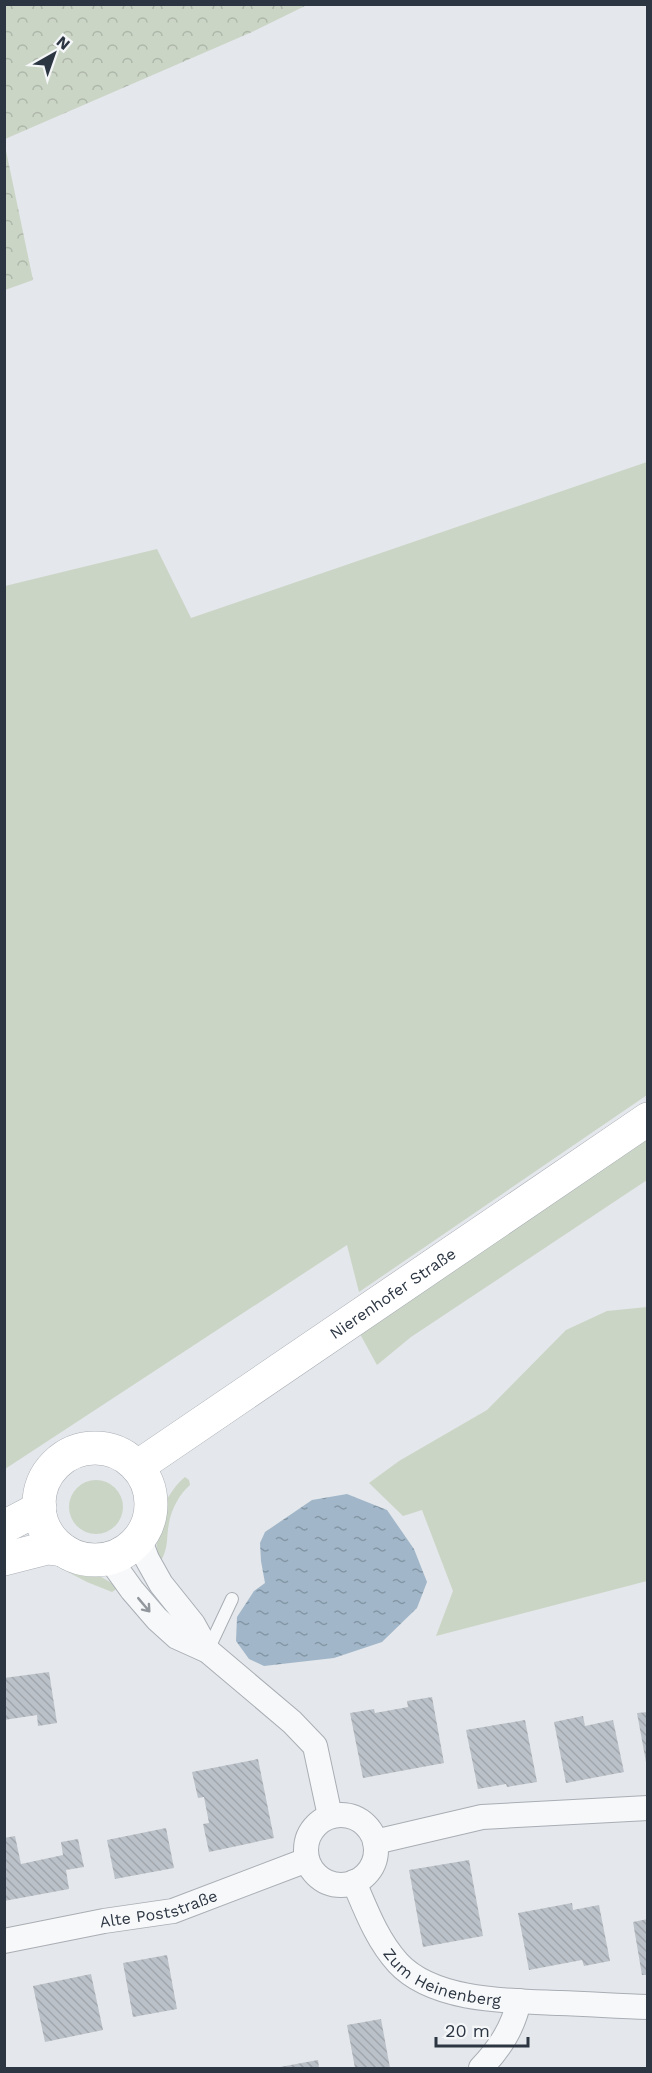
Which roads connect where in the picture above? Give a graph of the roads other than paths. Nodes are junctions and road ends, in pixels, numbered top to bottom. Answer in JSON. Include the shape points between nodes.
{"nodes":[{"id":1,"x":648,"y":1119,"type":"edge"},
{"id":2,"x":137,"y":1467,"type":"junction"},
{"id":3,"x":40,"y":1508,"type":"junction"},
{"id":4,"x":4,"y":1527,"type":"edge"},
{"id":5,"x":139,"y":1539,"type":"junction"},
{"id":6,"x":63,"y":1550,"type":"junction"},
{"id":7,"x":110,"y":1558,"type":"junction"},
{"id":8,"x":4,"y":1559,"type":"edge"},
{"id":9,"x":232,"y":1599,"type":"dead end"},
{"id":10,"x":208,"y":1651,"type":"junction"},
{"id":11,"x":648,"y":1808,"type":"edge"},
{"id":12,"x":330,"y":1816,"type":"junction"},
{"id":13,"x":375,"y":1842,"type":"junction"},
{"id":14,"x":307,"y":1860,"type":"junction"},
{"id":15,"x":354,"y":1882,"type":"junction"},
{"id":16,"x":4,"y":1941,"type":"edge"},
{"id":17,"x":519,"y":2001,"type":"junction"},
{"id":18,"x":648,"y":2007,"type":"edge"},
{"id":19,"x":481,"y":2068,"type":"edge"}],
"edges":[{"from":1,"to":2,"type":"main road","name":"Nierenhofer Straße"},
{"from":2,"to":3,"type":"main road","via":[[122,1455],[104,1449],[71,1454],[47,1476]]},
{"from":2,"to":5,"type":"main road","via":[[148,1485],[151,1500],[149,1520]]},
{"from":3,"to":4,"type":"main road"},
{"from":3,"to":6,"type":"main road","via":[[48,1533]]},
{"from":5,"to":7,"type":"main road","via":[[128,1550]]},
{"from":5,"to":10,"type":"street","via":[[161,1584],[193,1624]]},
{"from":6,"to":7,"type":"main road","via":[[88,1559]]},
{"from":6,"to":8,"type":"main road","via":[[47,1548]]},
{"from":7,"to":10,"type":"street","one_way":true,"via":[[157,1620],[177,1637]]},
{"from":9,"to":10,"type":"lane"},
{"from":10,"to":12,"type":"street","via":[[315,1746]]},
{"from":11,"to":13,"type":"street","via":[[482,1817]]},
{"from":12,"to":13,"type":"street","via":[[352,1816],[363,1822]]},
{"from":12,"to":14,"type":"street","via":[[320,1821],[307,1838]]},
{"from":13,"to":15,"type":"street","via":[[374,1861]]},
{"from":14,"to":15,"type":"street","via":[[321,1879],[331,1883]]},
{"from":14,"to":16,"type":"street","name":"Alte Poststraße","via":[[173,1911]]},
{"from":15,"to":17,"type":"street","name":"Zum Heinenberg","via":[[373,1926],[399,1964],[430,1984],[461,1994]]},
{"from":17,"to":18,"type":"street","name":"Zum Heinenberg"},
{"from":17,"to":19,"type":"street","via":[[507,2036]]}]}
